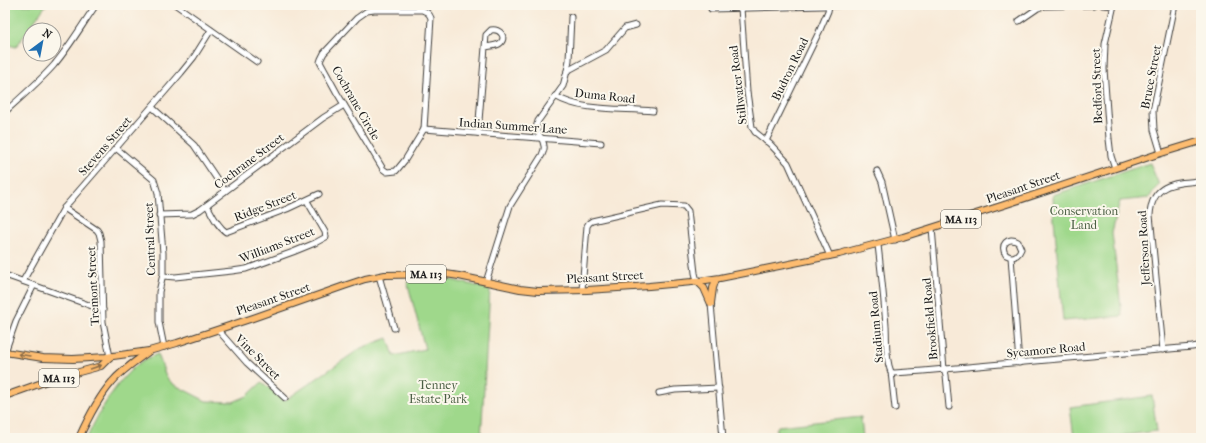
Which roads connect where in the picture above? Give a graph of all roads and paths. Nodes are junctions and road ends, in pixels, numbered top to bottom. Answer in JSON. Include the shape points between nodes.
{"nodes":[{"id":1,"x":96,"y":5,"type":"edge"},
{"id":2,"x":176,"y":5,"type":"edge"},
{"id":3,"x":860,"y":5,"type":"edge"},
{"id":4,"x":1094,"y":5,"type":"edge"},
{"id":5,"x":1103,"y":5,"type":"edge"},
{"id":6,"x":1114,"y":5,"type":"edge"},
{"id":7,"x":1176,"y":5,"type":"edge"},
{"id":8,"x":829,"y":6,"type":"edge"},
{"id":9,"x":741,"y":8,"type":"junction"},
{"id":10,"x":711,"y":9,"type":"dead end"},
{"id":11,"x":571,"y":17,"type":"dead end"},
{"id":12,"x":1019,"y":21,"type":"dead end"},
{"id":13,"x":636,"y":25,"type":"dead end"},
{"id":14,"x":211,"y":30,"type":"junction"},
{"id":15,"x":485,"y":47,"type":"dead end"},
{"id":16,"x":257,"y":62,"type":"dead end"},
{"id":17,"x":567,"y":71,"type":"junction"},
{"id":18,"x":555,"y":96,"type":"junction"},
{"id":19,"x":344,"y":105,"type":"junction"},
{"id":20,"x":152,"y":107,"type":"junction"},
{"id":21,"x":653,"y":111,"type":"dead end"},
{"id":22,"x":5,"y":112,"type":"edge"},
{"id":23,"x":424,"y":129,"type":"junction"},
{"id":24,"x":478,"y":133,"type":"junction"},
{"id":25,"x":541,"y":137,"type":"junction"},
{"id":26,"x":766,"y":141,"type":"junction"},
{"id":27,"x":1201,"y":141,"type":"edge"},
{"id":28,"x":601,"y":142,"type":"dead end"},
{"id":29,"x":116,"y":148,"type":"junction"},
{"id":30,"x":1161,"y":153,"type":"junction"},
{"id":31,"x":1115,"y":168,"type":"junction"},
{"id":32,"x":877,"y":171,"type":"dead end"},
{"id":33,"x":1201,"y":181,"type":"edge"},
{"id":34,"x":225,"y":191,"type":"junction"},
{"id":35,"x":319,"y":194,"type":"dead end"},
{"id":36,"x":307,"y":201,"type":"junction"},
{"id":37,"x":207,"y":205,"type":"junction"},
{"id":38,"x":64,"y":208,"type":"junction"},
{"id":39,"x":159,"y":215,"type":"junction"},
{"id":40,"x":932,"y":228,"type":"junction"},
{"id":41,"x":895,"y":240,"type":"junction"},
{"id":42,"x":878,"y":245,"type":"junction"},
{"id":43,"x":830,"y":256,"type":"junction"},
{"id":44,"x":1011,"y":257,"type":"dead end"},
{"id":45,"x":5,"y":275,"type":"edge"},
{"id":46,"x":163,"y":276,"type":"junction"},
{"id":47,"x":379,"y":276,"type":"junction"},
{"id":48,"x":716,"y":278,"type":"junction"},
{"id":49,"x":697,"y":281,"type":"junction"},
{"id":50,"x":23,"y":282,"type":"junction"},
{"id":51,"x":486,"y":282,"type":"junction"},
{"id":52,"x":34,"y":285,"type":"junction"},
{"id":53,"x":582,"y":290,"type":"junction"},
{"id":54,"x":711,"y":304,"type":"junction"},
{"id":55,"x":103,"y":310,"type":"junction"},
{"id":56,"x":394,"y":328,"type":"dead end"},
{"id":57,"x":218,"y":330,"type":"junction"},
{"id":58,"x":1201,"y":343,"type":"edge"},
{"id":59,"x":164,"y":347,"type":"junction"},
{"id":60,"x":1162,"y":350,"type":"junction"},
{"id":61,"x":149,"y":351,"type":"junction"},
{"id":62,"x":5,"y":352,"type":"edge"},
{"id":63,"x":110,"y":357,"type":"junction"},
{"id":64,"x":1019,"y":363,"type":"junction"},
{"id":65,"x":944,"y":369,"type":"junction"},
{"id":66,"x":891,"y":372,"type":"junction"},
{"id":67,"x":719,"y":388,"type":"junction"},
{"id":68,"x":659,"y":394,"type":"dead end"},
{"id":69,"x":5,"y":396,"type":"edge"},
{"id":70,"x":285,"y":398,"type":"dead end"},
{"id":71,"x":949,"y":407,"type":"dead end"},
{"id":72,"x":895,"y":408,"type":"dead end"},
{"id":73,"x":79,"y":438,"type":"edge"},
{"id":74,"x":723,"y":438,"type":"edge"}],
"edges":[{"from":1,"to":22,"type":"street","via":[[53,66]]},
{"from":2,"to":14,"type":"street"},
{"from":3,"to":8,"type":"street"},
{"from":4,"to":12,"type":"street","via":[[1045,6]]},
{"from":5,"to":6,"type":"street"},
{"from":6,"to":31,"type":"street","name":"Bedford Street","via":[[1106,35],[1104,69],[1109,139]]},
{"from":7,"to":30,"type":"street","name":"Bruce Street","via":[[1153,111],[1154,130]]},
{"from":8,"to":9,"type":"street"},
{"from":8,"to":26,"type":"street","name":"Budron Road"},
{"from":9,"to":10,"type":"street"},
{"from":9,"to":26,"type":"street","name":"Stillwater Road","via":[[750,121],[755,132]]},
{"from":11,"to":17,"type":"street"},
{"from":13,"to":17,"type":"street","via":[[625,28],[606,50]]},
{"from":14,"to":16,"type":"street"},
{"from":14,"to":20,"type":"street","name":"Stevens Street","via":[[194,57]]},
{"from":15,"to":24,"type":"street"},
{"from":17,"to":18,"type":"street","via":[[563,86]]},
{"from":18,"to":21,"type":"street","name":"Duma Road","via":[[586,106]]},
{"from":18,"to":25,"type":"street","via":[[536,126]]},
{"from":19,"to":23,"type":"street","name":"Cochrane Circle","via":[[387,172],[396,172]]},
{"from":19,"to":23,"type":"street","name":"Cochrane Circle","via":[[320,62],[324,53],[367,11],[422,10],[430,14],[432,24]]},
{"from":19,"to":34,"type":"street","name":"Cochrane Street"},
{"from":20,"to":29,"type":"street","name":"Stevens Street"},
{"from":20,"to":34,"type":"street","via":[[194,145]]},
{"from":23,"to":24,"type":"street","name":"Indian Summer Lane"},
{"from":24,"to":25,"type":"street","name":"Indian Summer Lane"},
{"from":25,"to":28,"type":"street","name":"Indian Summer Lane"},
{"from":25,"to":51,"type":"street","via":[[545,147],[542,155],[510,206]]},
{"from":26,"to":43,"type":"street","name":"Stillwater Road","via":[[788,162]]},
{"from":27,"to":30,"type":"main road","name":"Pleasant Street","number":"MA 113"},
{"from":29,"to":38,"type":"street","name":"Stevens Street"},
{"from":29,"to":39,"type":"street","name":"Central Street","via":[[154,180],[158,193]]},
{"from":30,"to":31,"type":"main road","name":"Pleasant Street","number":"MA 113"},
{"from":31,"to":40,"type":"main road","name":"Pleasant Street","number":"MA 113"},
{"from":32,"to":41,"type":"street","via":[[882,182]]},
{"from":33,"to":60,"type":"street","name":"Jefferson Road","via":[[1165,187],[1157,193],[1151,207]]},
{"from":34,"to":37,"type":"street","name":"Cochrane Street"},
{"from":35,"to":36,"type":"street","name":"Ridge Street"},
{"from":36,"to":37,"type":"street","name":"Ridge Street","via":[[226,232],[216,222]]},
{"from":36,"to":46,"type":"street","name":"Williams Street","via":[[326,237],[246,269],[175,277]]},
{"from":37,"to":39,"type":"street","name":"Cochrane Street","via":[[192,214]]},
{"from":38,"to":50,"type":"street","name":"Stevens Street"},
{"from":38,"to":55,"type":"street","name":"Tremont Street","via":[[99,233]]},
{"from":39,"to":46,"type":"street","name":"Central Street"},
{"from":40,"to":41,"type":"main road","name":"Pleasant Street","number":"MA 113"},
{"from":40,"to":65,"type":"street","name":"Brookfield Road"},
{"from":41,"to":42,"type":"main road","name":"Pleasant Street","number":"MA 113"},
{"from":42,"to":43,"type":"main road","name":"Pleasant Street","number":"MA 113"},
{"from":42,"to":66,"type":"street","name":"Stadium Road","via":[[887,354]]},
{"from":43,"to":48,"type":"main road","name":"Pleasant Street","number":"MA 113"},
{"from":44,"to":64,"type":"street"},
{"from":45,"to":50,"type":"street"},
{"from":46,"to":59,"type":"street","name":"Central Street","via":[[159,322]]},
{"from":47,"to":51,"type":"main road","name":"Pleasant Street","number":"MA 113","via":[[446,274]]},
{"from":47,"to":56,"type":"street"},
{"from":47,"to":57,"type":"main road","name":"Pleasant Street","number":"MA 113"},
{"from":48,"to":49,"type":"main road","name":"Pleasant Street","number":"MA 113"},
{"from":48,"to":54,"type":"main road"},
{"from":49,"to":53,"type":"main road","name":"Pleasant Street","number":"MA 113"},
{"from":49,"to":53,"type":"street","via":[[688,211],[684,206],[662,205],[592,220],[589,223]]},
{"from":49,"to":54,"type":"main road","via":[[704,288]]},
{"from":50,"to":52,"type":"street"},
{"from":51,"to":53,"type":"main road","name":"Pleasant Street","number":"MA 113","via":[[527,290]]},
{"from":52,"to":55,"type":"street"},
{"from":52,"to":62,"type":"street","via":[[16,320]]},
{"from":54,"to":67,"type":"street"},
{"from":55,"to":63,"type":"street","name":"Tremont Street"},
{"from":57,"to":59,"type":"main road","name":"Pleasant Street","number":"MA 113"},
{"from":57,"to":70,"type":"street","name":"Vine Street"},
{"from":58,"to":60,"type":"street","name":"Sycamore Road","via":[[1198,346]]},
{"from":59,"to":61,"type":"main road","name":"Pleasant Street","number":"MA 113"},
{"from":60,"to":64,"type":"street","name":"Sycamore Road"},
{"from":61,"to":63,"type":"main road","name":"Pleasant Street","number":"MA 113"},
{"from":61,"to":73,"type":"main road","via":[[113,382],[97,402]]},
{"from":63,"to":62,"type":"main road","name":"Pleasant Street","number":"MA 113","one_way":true,"via":[[43,358]]},
{"from":69,"to":63,"type":"main road","number":"MA 113","one_way":true,"via":[[101,366]]},
{"from":64,"to":65,"type":"street","name":"Sycamore Road"},
{"from":65,"to":66,"type":"street","name":"Sycamore Road"},
{"from":65,"to":71,"type":"street","name":"Brookfield Road"},
{"from":66,"to":72,"type":"street","name":"Stadium Road"},
{"from":67,"to":68,"type":"street","via":[[675,390]]},
{"from":67,"to":74,"type":"street"}]}
